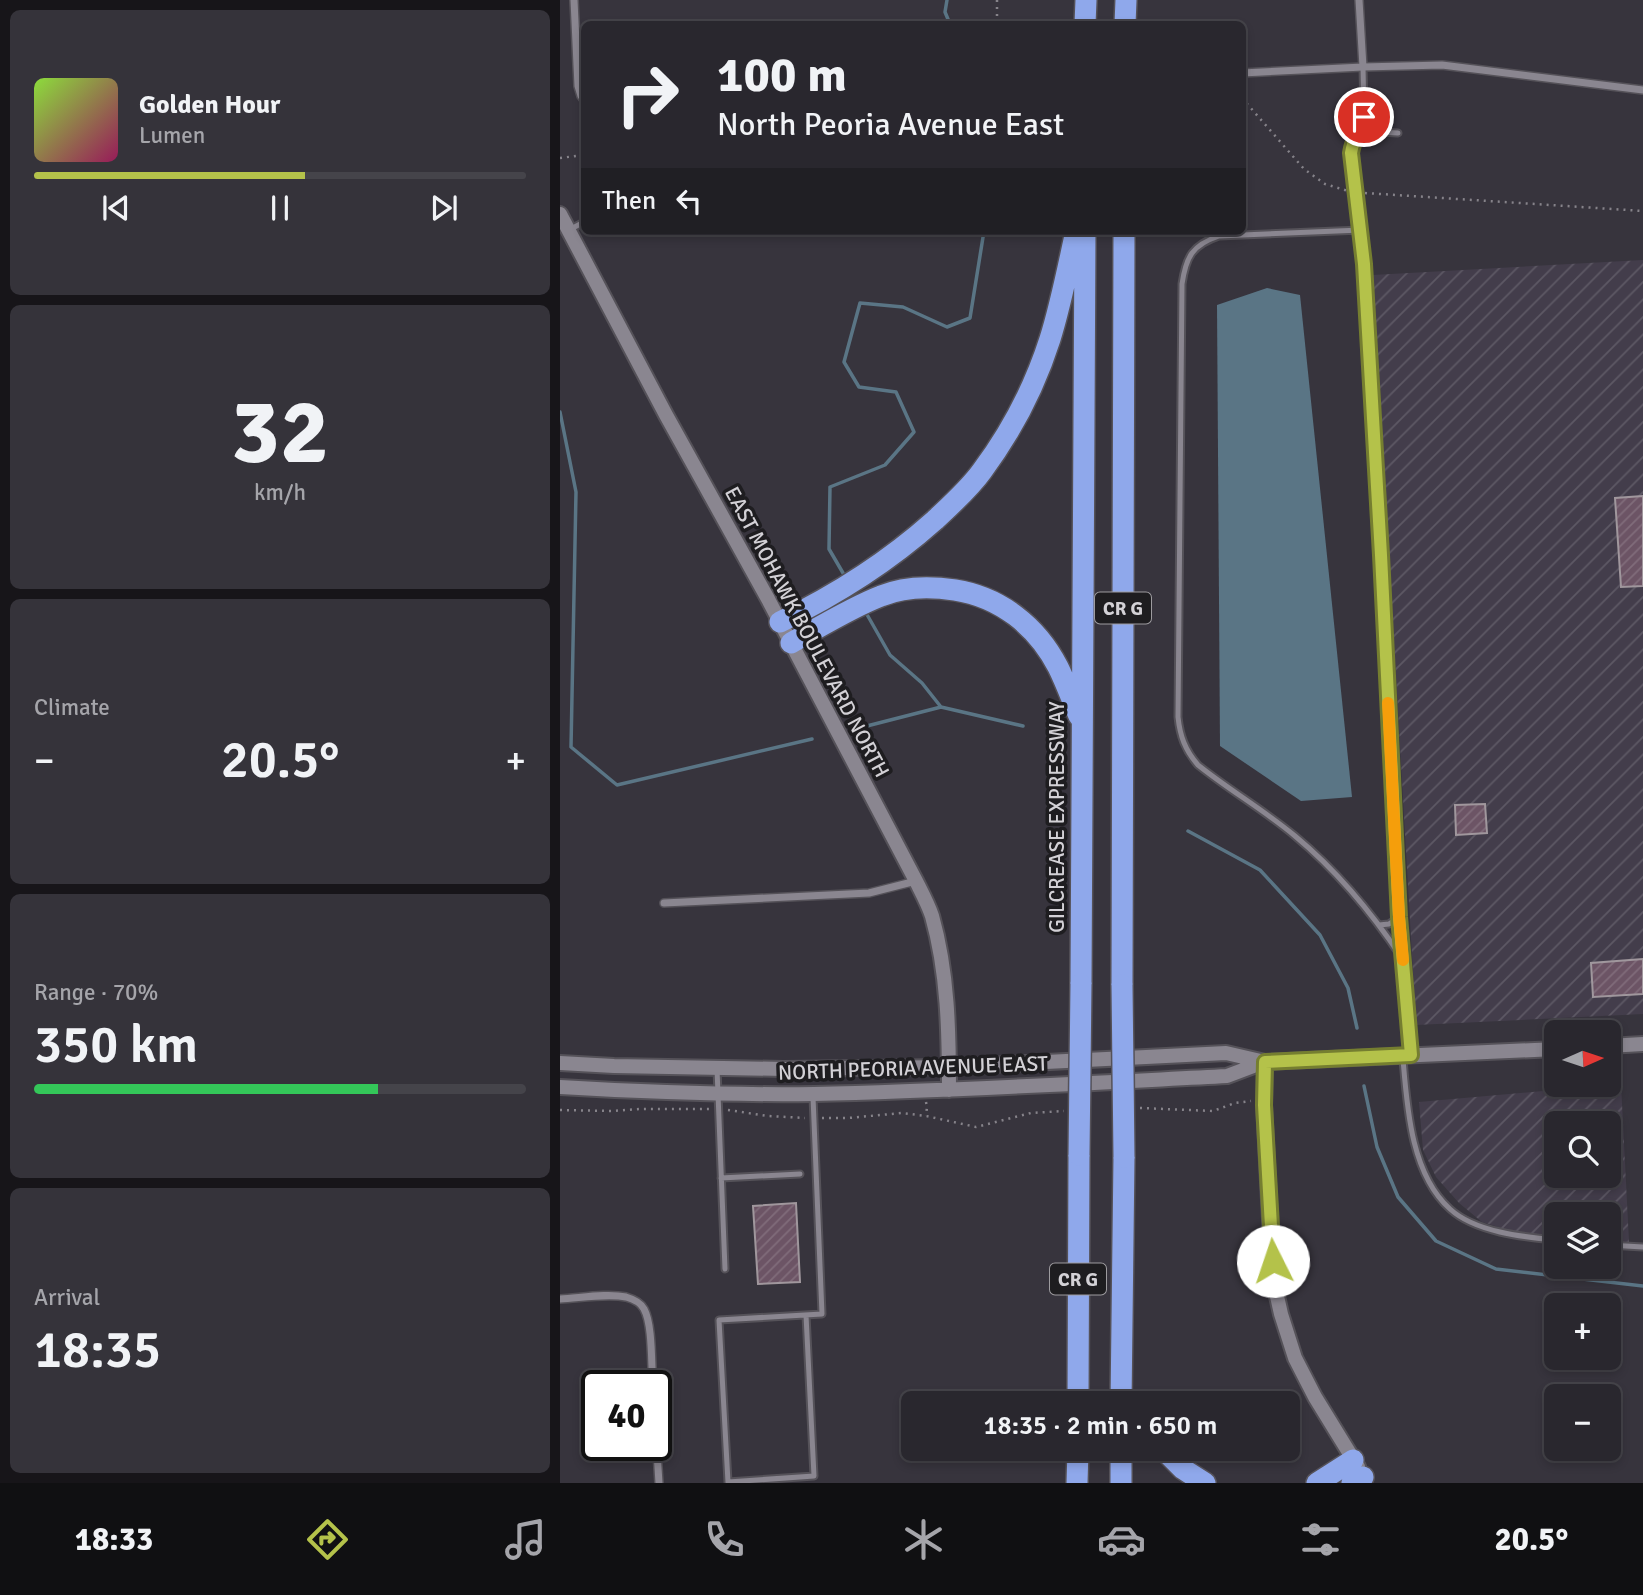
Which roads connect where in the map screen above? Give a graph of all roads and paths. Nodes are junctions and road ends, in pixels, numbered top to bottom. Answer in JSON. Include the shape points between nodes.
{"nodes":[{"id":1,"x":574,"y":0,"type":"edge"},
{"id":2,"x":996,"y":0,"type":"edge"},
{"id":3,"x":1086,"y":0,"type":"edge"},
{"id":4,"x":1126,"y":0,"type":"edge"},
{"id":5,"x":1359,"y":0,"type":"edge"},
{"id":6,"x":997,"y":21,"type":"edge"},
{"id":7,"x":1086,"y":21,"type":"edge"},
{"id":8,"x":1125,"y":21,"type":"edge"},
{"id":9,"x":1363,"y":67,"type":"junction"},
{"id":10,"x":1246,"y":73,"type":"edge"},
{"id":11,"x":1643,"y":90,"type":"edge"},
{"id":12,"x":581,"y":96,"type":"edge"},
{"id":13,"x":1246,"y":103,"type":"edge"},
{"id":14,"x":1359,"y":131,"type":"junction"},
{"id":15,"x":1398,"y":134,"type":"dead end"},
{"id":16,"x":581,"y":155,"type":"edge"},
{"id":17,"x":560,"y":158,"type":"edge"},
{"id":18,"x":1356,"y":193,"type":"junction"},
{"id":19,"x":1643,"y":211,"type":"edge"},
{"id":20,"x":560,"y":214,"type":"edge"},
{"id":21,"x":581,"y":224,"type":"edge"},
{"id":22,"x":569,"y":230,"type":"junction"},
{"id":23,"x":1361,"y":230,"type":"junction"},
{"id":24,"x":1075,"y":235,"type":"edge"},
{"id":25,"x":1086,"y":235,"type":"edge"},
{"id":26,"x":1124,"y":235,"type":"edge"},
{"id":27,"x":1243,"y":235,"type":"edge"},
{"id":28,"x":1246,"y":235,"type":"edge"},
{"id":29,"x":780,"y":622,"type":"junction"},
{"id":30,"x":791,"y":643,"type":"junction"},
{"id":31,"x":1082,"y":725,"type":"junction"},
{"id":32,"x":916,"y":881,"type":"junction"},
{"id":33,"x":664,"y":903,"type":"dead end"},
{"id":34,"x":1399,"y":917,"type":"junction"},
{"id":35,"x":1379,"y":925,"type":"junction"},
{"id":36,"x":1403,"y":958,"type":"junction"},
{"id":37,"x":1643,"y":1044,"type":"edge"},
{"id":38,"x":1621,"y":1045,"type":"edge"},
{"id":39,"x":1544,"y":1050,"type":"edge"},
{"id":40,"x":1407,"y":1056,"type":"junction"},
{"id":41,"x":1265,"y":1062,"type":"junction"},
{"id":42,"x":560,"y":1063,"type":"edge"},
{"id":43,"x":717,"y":1067,"type":"junction"},
{"id":44,"x":949,"y":1067,"type":"junction"},
{"id":45,"x":560,"y":1087,"type":"edge"},
{"id":46,"x":950,"y":1090,"type":"junction"},
{"id":47,"x":717,"y":1094,"type":"junction"},
{"id":48,"x":813,"y":1094,"type":"junction"},
{"id":49,"x":1264,"y":1099,"type":"junction"},
{"id":50,"x":1132,"y":1108,"type":"dead end"},
{"id":51,"x":706,"y":1109,"type":"dead end"},
{"id":52,"x":560,"y":1110,"type":"edge"},
{"id":53,"x":1069,"y":1111,"type":"dead end"},
{"id":54,"x":887,"y":1114,"type":"dead end"},
{"id":55,"x":800,"y":1174,"type":"dead end"},
{"id":56,"x":721,"y":1178,"type":"junction"},
{"id":57,"x":1544,"y":1239,"type":"edge"},
{"id":58,"x":1621,"y":1246,"type":"edge"},
{"id":59,"x":1643,"y":1247,"type":"edge"},
{"id":60,"x":725,"y":1269,"type":"dead end"},
{"id":61,"x":560,"y":1299,"type":"edge"},
{"id":62,"x":806,"y":1315,"type":"junction"},
{"id":63,"x":1122,"y":1368,"type":"junction"},
{"id":64,"x":652,"y":1370,"type":"edge"},
{"id":65,"x":1078,"y":1391,"type":"edge"},
{"id":66,"x":1121,"y":1391,"type":"edge"},
{"id":67,"x":1132,"y":1391,"type":"edge"},
{"id":68,"x":658,"y":1461,"type":"edge"},
{"id":69,"x":1077,"y":1461,"type":"edge"},
{"id":70,"x":1121,"y":1461,"type":"edge"},
{"id":71,"x":1175,"y":1461,"type":"edge"},
{"id":72,"x":1359,"y":1476,"type":"edge"},
{"id":73,"x":659,"y":1483,"type":"edge"},
{"id":74,"x":1077,"y":1483,"type":"edge"},
{"id":75,"x":1121,"y":1483,"type":"edge"},
{"id":76,"x":1205,"y":1483,"type":"edge"},
{"id":77,"x":1317,"y":1483,"type":"edge"}],
"edges":[{"from":1,"to":12,"type":"street"},
{"from":2,"to":6,"type":"path"},
{"from":3,"to":7,"type":"highway"},
{"from":4,"to":8,"type":"highway"},
{"from":5,"to":9,"type":"street"},
{"from":9,"to":10,"type":"street"},
{"from":9,"to":11,"type":"street","via":[[1442,65]]},
{"from":9,"to":14,"type":"lane","via":[[1364,117]]},
{"from":13,"to":18,"type":"path","via":[[1304,169],[1325,184]]},
{"from":14,"to":15,"type":"lane"},
{"from":14,"to":18,"type":"lane","via":[[1351,153]]},
{"from":16,"to":17,"type":"path"},
{"from":18,"to":19,"type":"path"},
{"from":18,"to":23,"type":"lane"},
{"from":20,"to":22,"type":"main road","name":"EAST MOHAWK BOULEVARD NORTH"},
{"from":21,"to":22,"type":"lane"},
{"from":22,"to":29,"type":"main road","name":"EAST MOHAWK BOULEVARD NORTH"},
{"from":23,"to":28,"type":"lane"},
{"from":23,"to":34,"type":"lane"},
{"from":24,"to":29,"type":"highway","via":[[1039,367],[1009,431],[981,472],[956,501],[881,564]]},
{"from":25,"to":31,"type":"highway","name":"GILCREASE EXPRESSWAY","number":"CR G"},
{"from":26,"to":63,"type":"highway","number":"CR G","bridge":true},
{"from":27,"to":35,"type":"lane","via":[[1219,236],[1195,248],[1186,262],[1182,284],[1179,730],[1188,754],[1198,765],[1312,851]]},
{"from":29,"to":30,"type":"main road","name":"EAST MOHAWK BOULEVARD NORTH"},
{"from":30,"to":31,"type":"highway","via":[[849,611],[904,589],[971,593],[993,601],[1043,643]]},
{"from":30,"to":32,"type":"main road","name":"EAST MOHAWK BOULEVARD NORTH"},
{"from":31,"to":65,"type":"highway","name":"GILCREASE EXPRESSWAY","number":"CR G","bridge":true},
{"from":32,"to":33,"type":"street","via":[[869,893]]},
{"from":32,"to":44,"type":"main road","name":"EAST MOHAWK BOULEVARD NORTH","via":[[931,913],[940,950]]},
{"from":34,"to":35,"type":"lane"},
{"from":34,"to":36,"type":"lane"},
{"from":35,"to":36,"type":"lane"},
{"from":36,"to":40,"type":"lane"},
{"from":37,"to":38,"type":"main road"},
{"from":39,"to":40,"type":"main road","name":"NORTH PEORIA AVENUE EAST"},
{"from":40,"to":41,"type":"main road","name":"NORTH PEORIA AVENUE EAST"},
{"from":40,"to":57,"type":"lane","via":[[1407,1104],[1415,1146],[1440,1198],[1451,1210],[1484,1227]]},
{"from":41,"to":44,"type":"main road","name":"NORTH PEORIA AVENUE EAST","via":[[1226,1053]]},
{"from":41,"to":46,"type":"main road","name":"NORTH PEORIA AVENUE EAST","via":[[1227,1076]]},
{"from":41,"to":49,"type":"main road"},
{"from":42,"to":43,"type":"main road","name":"NORTH PEORIA AVENUE EAST"},
{"from":43,"to":44,"type":"main road","name":"NORTH PEORIA AVENUE EAST"},
{"from":43,"to":47,"type":"lane"},
{"from":44,"to":46,"type":"main road","name":"EAST MOHAWK BOULEVARD NORTH"},
{"from":45,"to":47,"type":"main road","name":"NORTH PEORIA AVENUE EAST"},
{"from":46,"to":48,"type":"main road","name":"NORTH PEORIA AVENUE EAST"},
{"from":47,"to":48,"type":"main road","name":"NORTH PEORIA AVENUE EAST"},
{"from":47,"to":56,"type":"lane"},
{"from":48,"to":62,"type":"lane","via":[[822,1314]]},
{"from":49,"to":50,"type":"path","via":[[1213,1111]]},
{"from":49,"to":72,"type":"main road","via":[[1273,1272],[1281,1314],[1295,1358]]},
{"from":51,"to":52,"type":"path"},
{"from":53,"to":54,"type":"path","via":[[976,1126]]},
{"from":55,"to":56,"type":"lane"},
{"from":56,"to":60,"type":"lane"},
{"from":58,"to":59,"type":"lane"},
{"from":61,"to":64,"type":"street","via":[[613,1296],[639,1303],[649,1327]]},
{"from":62,"to":62,"type":"lane","via":[[719,1320],[728,1482],[814,1476]]},
{"from":63,"to":66,"type":"highway","number":"CR G"},
{"from":63,"to":67,"type":"highway"},
{"from":68,"to":73,"type":"street"},
{"from":69,"to":74,"type":"highway"},
{"from":70,"to":75,"type":"highway"},
{"from":71,"to":76,"type":"highway"},
{"from":72,"to":77,"type":"highway"}]}
